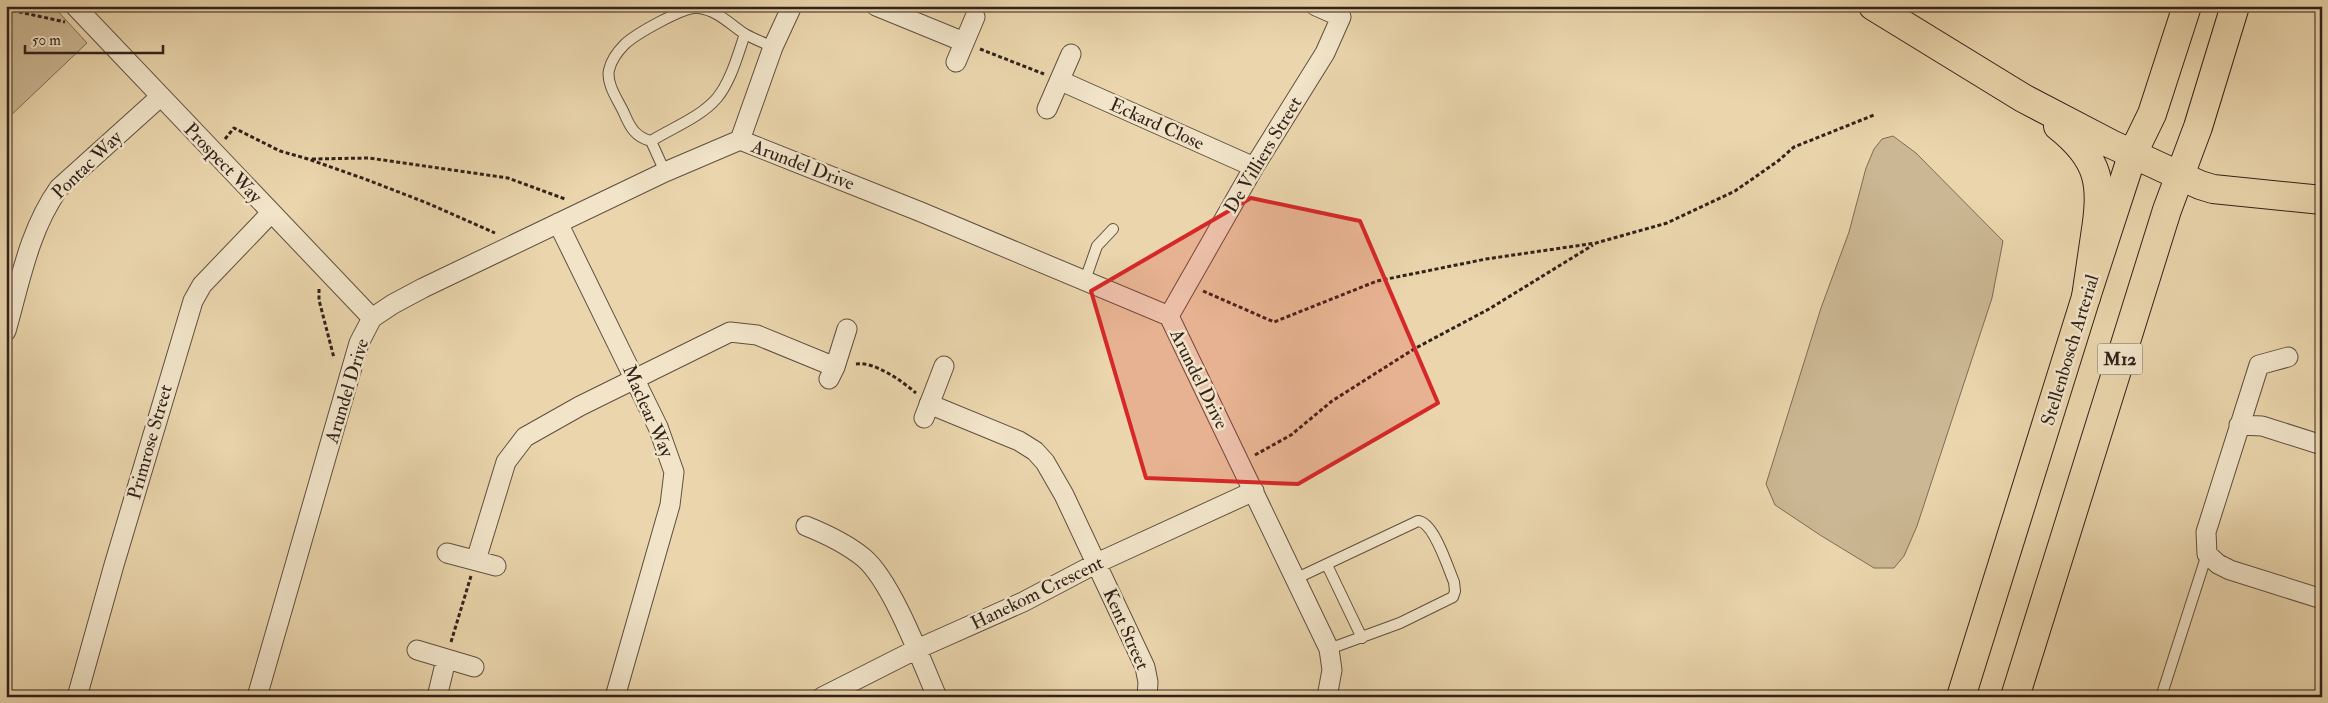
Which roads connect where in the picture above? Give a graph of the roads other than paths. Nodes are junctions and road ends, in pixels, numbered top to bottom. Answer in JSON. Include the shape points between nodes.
{"nodes":[{"id":1,"x":75,"y":6,"type":"edge"},
{"id":2,"x":792,"y":6,"type":"edge"},
{"id":3,"x":876,"y":6,"type":"edge"},
{"id":4,"x":1316,"y":6,"type":"edge"},
{"id":5,"x":1873,"y":6,"type":"edge"},
{"id":6,"x":2187,"y":6,"type":"edge"},
{"id":7,"x":2235,"y":6,"type":"edge"},
{"id":8,"x":1344,"y":12,"type":"edge"},
{"id":9,"x":975,"y":17,"type":"dead end"},
{"id":10,"x":745,"y":34,"type":"junction"},
{"id":11,"x":964,"y":42,"type":"junction"},
{"id":12,"x":773,"y":47,"type":"junction"},
{"id":13,"x":1071,"y":54,"type":"dead end"},
{"id":14,"x":956,"y":62,"type":"dead end"},
{"id":15,"x":1061,"y":81,"type":"junction"},
{"id":16,"x":160,"y":97,"type":"junction"},
{"id":17,"x":2023,"y":98,"type":"junction"},
{"id":18,"x":1047,"y":109,"type":"dead end"},
{"id":19,"x":740,"y":140,"type":"junction"},
{"id":20,"x":651,"y":141,"type":"junction"},
{"id":21,"x":2133,"y":154,"type":"junction"},
{"id":22,"x":1254,"y":167,"type":"junction"},
{"id":23,"x":665,"y":172,"type":"junction"},
{"id":24,"x":2179,"y":176,"type":"junction"},
{"id":25,"x":2322,"y":200,"type":"edge"},
{"id":26,"x":271,"y":213,"type":"junction"},
{"id":27,"x":558,"y":223,"type":"junction"},
{"id":28,"x":1113,"y":229,"type":"dead end"},
{"id":29,"x":1085,"y":280,"type":"junction"},
{"id":30,"x":2086,"y":297,"type":"junction"},
{"id":31,"x":1169,"y":316,"type":"junction"},
{"id":32,"x":372,"y":318,"type":"junction"},
{"id":33,"x":847,"y":329,"type":"dead end"},
{"id":34,"x":6,"y":331,"type":"edge"},
{"id":35,"x":2288,"y":356,"type":"dead end"},
{"id":36,"x":944,"y":366,"type":"dead end"},
{"id":37,"x":635,"y":380,"type":"junction"},
{"id":38,"x":2239,"y":425,"type":"junction"},
{"id":39,"x":2322,"y":444,"type":"edge"},
{"id":40,"x":1254,"y":491,"type":"junction"},
{"id":41,"x":806,"y":526,"type":"dead end"},
{"id":42,"x":447,"y":553,"type":"dead end"},
{"id":43,"x":2207,"y":554,"type":"junction"},
{"id":44,"x":476,"y":560,"type":"junction"},
{"id":45,"x":1097,"y":563,"type":"junction"},
{"id":46,"x":1327,"y":565,"type":"junction"},
{"id":47,"x":496,"y":566,"type":"dead end"},
{"id":48,"x":1295,"y":579,"type":"junction"},
{"id":49,"x":2322,"y":599,"type":"edge"},
{"id":50,"x":1362,"y":638,"type":"junction"},
{"id":51,"x":1329,"y":649,"type":"junction"},
{"id":52,"x":417,"y":650,"type":"dead end"},
{"id":53,"x":915,"y":650,"type":"junction"},
{"id":54,"x":446,"y":660,"type":"junction"},
{"id":55,"x":474,"y":667,"type":"dead end"},
{"id":56,"x":77,"y":697,"type":"edge"},
{"id":57,"x":257,"y":697,"type":"edge"},
{"id":58,"x":437,"y":697,"type":"edge"},
{"id":59,"x":615,"y":697,"type":"edge"},
{"id":60,"x":822,"y":697,"type":"edge"},
{"id":61,"x":937,"y":697,"type":"edge"},
{"id":62,"x":1147,"y":697,"type":"edge"},
{"id":63,"x":1327,"y":697,"type":"edge"},
{"id":64,"x":1961,"y":697,"type":"edge"},
{"id":65,"x":2014,"y":697,"type":"edge"},
{"id":66,"x":2162,"y":697,"type":"edge"}],
"edges":[{"from":1,"to":16,"type":"street","name":"Prospect Way"},
{"from":2,"to":12,"type":"street"},
{"from":3,"to":11,"type":"street"},
{"from":4,"to":8,"type":"street","name":"De Villiers Street"},
{"from":5,"to":17,"type":"main road"},
{"from":6,"to":21,"type":"main road","name":"Stellenbosch Arterial","number":"M12","via":[[2152,114]]},
{"from":7,"to":24,"type":"main road","number":"M12","via":[[2198,127]]},
{"from":8,"to":22,"type":"street","name":"De Villiers Street","via":[[1325,53]]},
{"from":9,"to":11,"type":"street"},
{"from":10,"to":12,"type":"lane"},
{"from":10,"to":20,"type":"lane","via":[[717,98],[704,110]]},
{"from":10,"to":20,"type":"lane","via":[[716,14],[693,8],[634,36],[623,46],[614,58],[608,81],[632,130]]},
{"from":11,"to":14,"type":"street"},
{"from":12,"to":19,"type":"street"},
{"from":13,"to":15,"type":"street"},
{"from":15,"to":18,"type":"street"},
{"from":15,"to":22,"type":"street","name":"Eckard Close"},
{"from":16,"to":26,"type":"street","name":"Prospect Way"},
{"from":16,"to":34,"type":"street","name":"Pontac Way","via":[[58,188],[46,206],[37,224]]},
{"from":17,"to":21,"type":"main road"},
{"from":17,"to":30,"type":"main road","via":[[2074,139],[2085,152],[2098,180],[2099,210]]},
{"from":19,"to":23,"type":"street","name":"Arundel Drive"},
{"from":19,"to":29,"type":"street","name":"Arundel Drive"},
{"from":20,"to":23,"type":"lane"},
{"from":21,"to":24,"type":"main road"},
{"from":21,"to":30,"type":"main road","name":"Stellenbosch Arterial","number":"M12"},
{"from":22,"to":31,"type":"street","name":"De Villiers Street"},
{"from":23,"to":27,"type":"street","name":"Arundel Drive"},
{"from":24,"to":25,"type":"main road","via":[[2213,189]]},
{"from":24,"to":65,"type":"main road","number":"M12"},
{"from":26,"to":32,"type":"street","name":"Prospect Way"},
{"from":26,"to":56,"type":"street","name":"Primrose Street","via":[[202,285],[193,301]]},
{"from":27,"to":32,"type":"street","name":"Arundel Drive","via":[[400,300]]},
{"from":27,"to":37,"type":"street","name":"Maclear Way"},
{"from":28,"to":29,"type":"lane","via":[[1097,246]]},
{"from":29,"to":31,"type":"street","name":"Arundel Drive"},
{"from":30,"to":64,"type":"main road","name":"Stellenbosch Arterial","number":"M12"},
{"from":31,"to":40,"type":"street","name":"Arundel Drive"},
{"from":32,"to":57,"type":"street","name":"Arundel Drive","via":[[359,344]]},
{"from":33,"to":37,"type":"street","via":[[832,373],[758,335],[730,332]]},
{"from":35,"to":38,"type":"street","via":[[2259,365]]},
{"from":36,"to":45,"type":"street","name":"Kent Street","via":[[927,411],[1019,441],[1035,451],[1046,462]]},
{"from":37,"to":44,"type":"street","via":[[540,428],[515,447],[506,462]]},
{"from":37,"to":59,"type":"street","name":"Maclear Way","via":[[674,472],[673,487]]},
{"from":38,"to":39,"type":"street","via":[[2262,426]]},
{"from":38,"to":43,"type":"street","via":[[2206,532]]},
{"from":40,"to":45,"type":"street","name":"Hanekom Crescent"},
{"from":40,"to":48,"type":"street","name":"Arundel Drive"},
{"from":41,"to":53,"type":"street","via":[[864,558],[879,575]]},
{"from":42,"to":44,"type":"street"},
{"from":43,"to":49,"type":"street","via":[[2230,570]]},
{"from":43,"to":66,"type":"lane"},
{"from":44,"to":47,"type":"street"},
{"from":45,"to":53,"type":"street","name":"Hanekom Crescent","via":[[1023,602]]},
{"from":45,"to":62,"type":"street","name":"Kent Street","via":[[1145,667]]},
{"from":46,"to":48,"type":"lane"},
{"from":46,"to":50,"type":"lane"},
{"from":46,"to":50,"type":"lane","via":[[1418,521],[1431,529],[1454,582],[1453,597]]},
{"from":48,"to":51,"type":"street","name":"Arundel Drive"},
{"from":50,"to":51,"type":"lane"},
{"from":51,"to":63,"type":"street","name":"Arundel Drive","via":[[1332,670]]},
{"from":52,"to":54,"type":"street"},
{"from":53,"to":60,"type":"street","name":"Hanekom Crescent"},
{"from":53,"to":61,"type":"street"},
{"from":54,"to":55,"type":"street"},
{"from":54,"to":58,"type":"street"}]}
